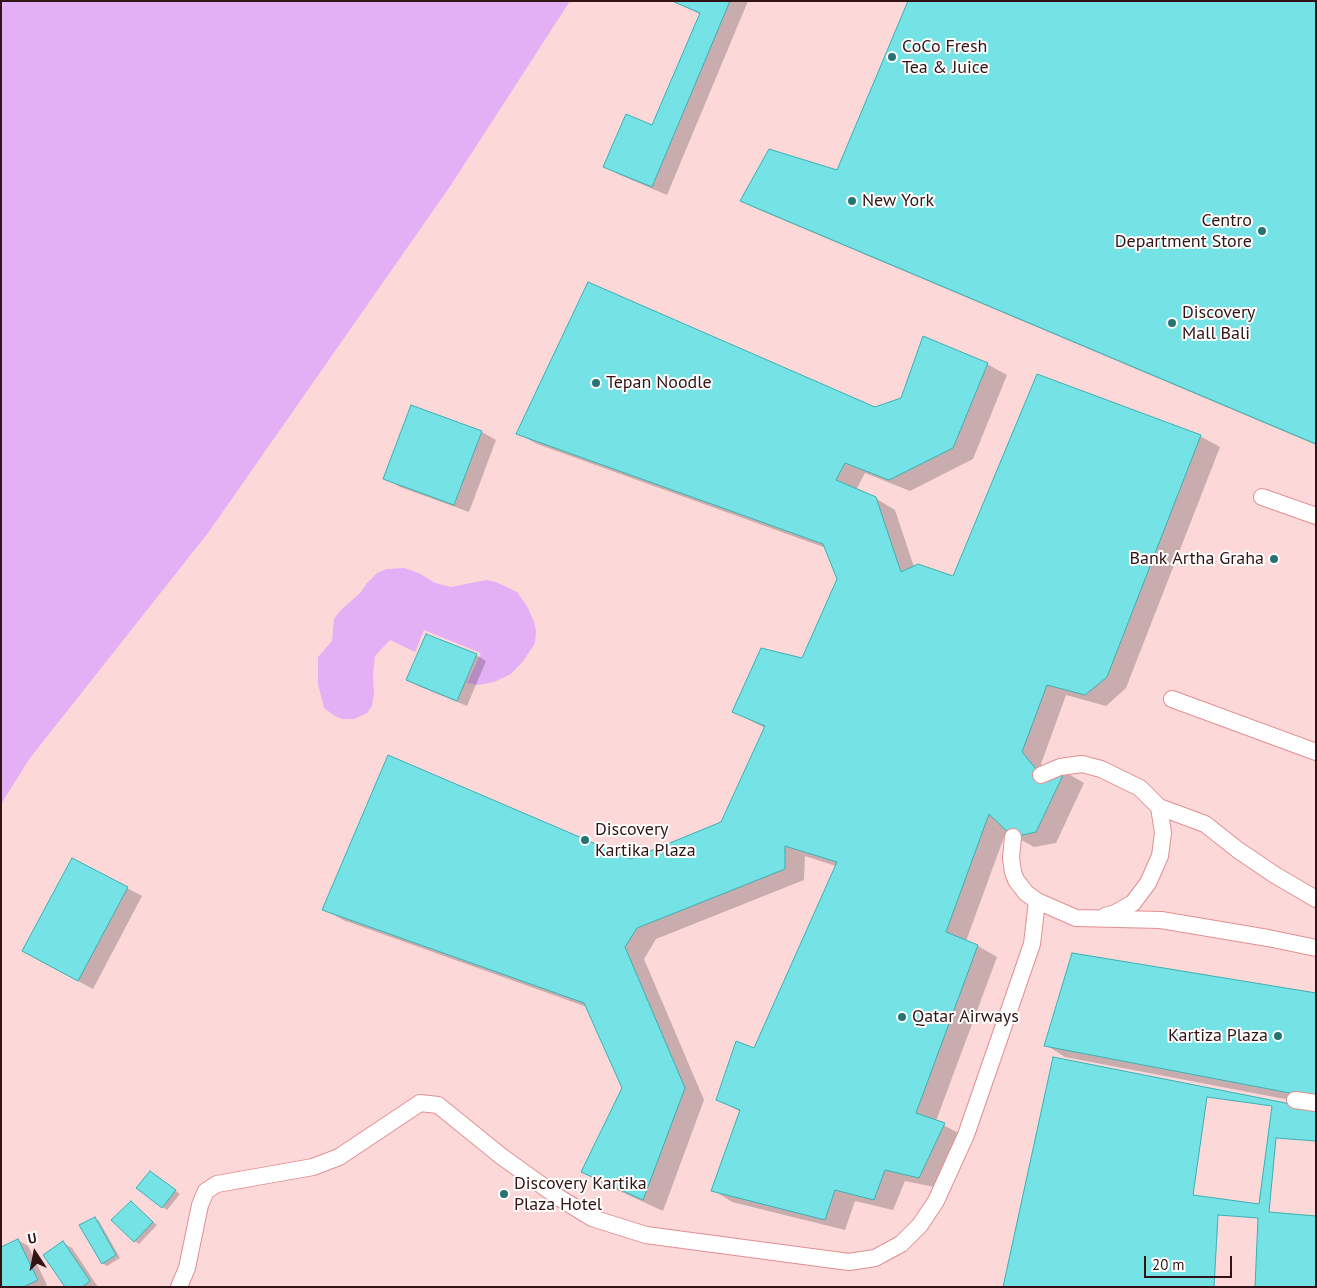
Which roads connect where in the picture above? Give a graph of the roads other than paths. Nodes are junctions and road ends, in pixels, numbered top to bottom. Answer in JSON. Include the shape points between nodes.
{"nodes":[{"id":1,"x":1262,"y":497,"type":"dead end"},
{"id":2,"x":1316,"y":516,"type":"edge"},
{"id":3,"x":1172,"y":699,"type":"dead end"},
{"id":4,"x":1316,"y":752,"type":"edge"},
{"id":5,"x":1041,"y":775,"type":"dead end"},
{"id":6,"x":1159,"y":807,"type":"junction"},
{"id":7,"x":1013,"y":837,"type":"dead end"},
{"id":8,"x":1316,"y":899,"type":"edge"},
{"id":9,"x":1037,"y":902,"type":"junction"},
{"id":10,"x":1096,"y":919,"type":"junction"},
{"id":11,"x":1316,"y":948,"type":"edge"},
{"id":12,"x":1295,"y":1100,"type":"dead end"},
{"id":13,"x":1316,"y":1103,"type":"edge"},
{"id":14,"x":179,"y":1287,"type":"edge"}],
"edges":[{"from":1,"to":2,"type":"lane"},
{"from":3,"to":4,"type":"lane"},
{"from":5,"to":6,"type":"lane","via":[[1060,767],[1082,764],[1101,769],[1140,788]]},
{"from":6,"to":8,"type":"lane","via":[[1205,824],[1267,870]]},
{"from":6,"to":10,"type":"lane","via":[[1163,833],[1160,856],[1148,883],[1133,903]]},
{"from":7,"to":9,"type":"lane","via":[[1011,858],[1016,880]]},
{"from":9,"to":10,"type":"lane","via":[[1076,918]]},
{"from":9,"to":14,"type":"lane","via":[[1032,944],[966,1135],[936,1201],[920,1225],[901,1244],[875,1258],[849,1262],[646,1235],[592,1218],[501,1156],[438,1104],[420,1103],[339,1156],[314,1167],[218,1184],[206,1191],[187,1268]]},
{"from":10,"to":11,"type":"lane","via":[[1161,920]]},
{"from":12,"to":13,"type":"lane"}]}
